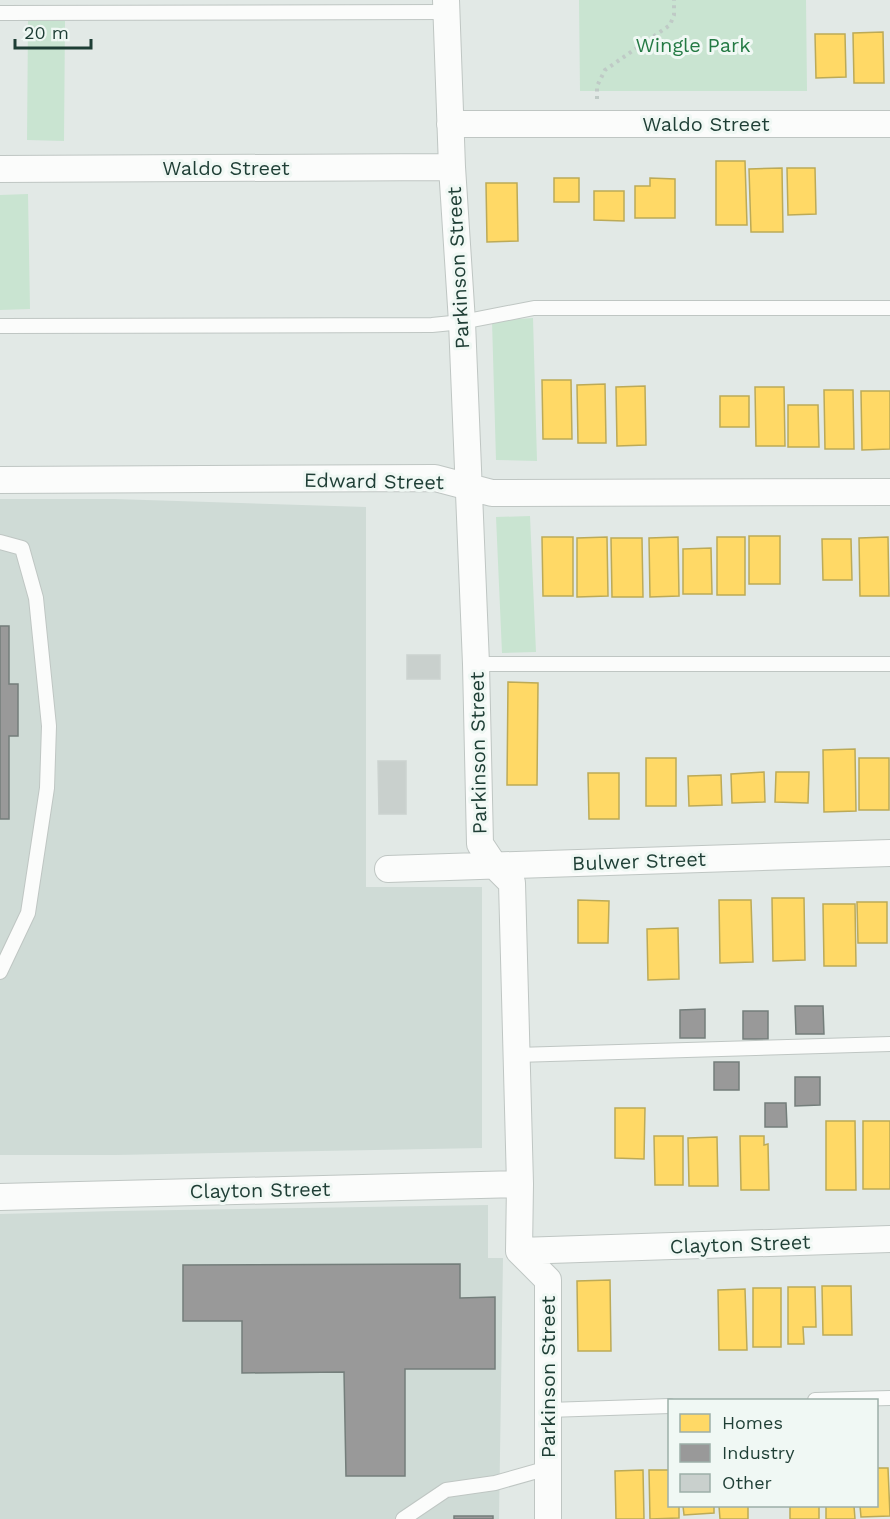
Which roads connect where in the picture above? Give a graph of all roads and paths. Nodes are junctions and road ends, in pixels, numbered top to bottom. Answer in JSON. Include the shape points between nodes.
{"nodes":[{"id":1,"x":674,"y":0,"type":"edge"},
{"id":2,"x":447,"y":6,"type":"edge"},
{"id":3,"x":0,"y":13,"type":"edge"},
{"id":4,"x":450,"y":124,"type":"junction"},
{"id":5,"x":596,"y":124,"type":"junction"},
{"id":6,"x":890,"y":124,"type":"edge"},
{"id":7,"x":452,"y":168,"type":"junction"},
{"id":8,"x":0,"y":169,"type":"edge"},
{"id":9,"x":890,"y":308,"type":"edge"},
{"id":10,"x":462,"y":322,"type":"junction"},
{"id":11,"x":0,"y":326,"type":"edge"},
{"id":12,"x":0,"y":480,"type":"edge"},
{"id":13,"x":468,"y":486,"type":"junction"},
{"id":14,"x":890,"y":492,"type":"edge"},
{"id":15,"x":0,"y":542,"type":"edge"},
{"id":16,"x":476,"y":664,"type":"junction"},
{"id":17,"x":890,"y":664,"type":"edge"},
{"id":18,"x":890,"y":853,"type":"edge"},
{"id":19,"x":494,"y":865,"type":"junction"},
{"id":20,"x":388,"y":869,"type":"dead end"},
{"id":21,"x":0,"y":972,"type":"edge"},
{"id":22,"x":890,"y":1044,"type":"edge"},
{"id":23,"x":516,"y":1054,"type":"junction"},
{"id":24,"x":520,"y":1184,"type":"junction"},
{"id":25,"x":0,"y":1197,"type":"edge"},
{"id":26,"x":890,"y":1239,"type":"edge"},
{"id":27,"x":519,"y":1251,"type":"junction"},
{"id":28,"x":890,"y":1398,"type":"edge"},
{"id":29,"x":865,"y":1399,"type":"edge"},
{"id":30,"x":668,"y":1406,"type":"edge"},
{"id":31,"x":548,"y":1410,"type":"junction"},
{"id":32,"x":548,"y":1468,"type":"junction"},
{"id":33,"x":403,"y":1519,"type":"edge"},
{"id":34,"x":548,"y":1519,"type":"edge"}],
"edges":[{"from":1,"to":5,"type":"path","via":[[674,15],[666,29],[605,70],[599,79]]},
{"from":2,"to":3,"type":"lane"},
{"from":2,"to":4,"type":"street","name":"Parkinson Street"},
{"from":4,"to":5,"type":"street","name":"Waldo Street"},
{"from":4,"to":7,"type":"street","name":"Parkinson Street"},
{"from":5,"to":6,"type":"street","name":"Waldo Street"},
{"from":7,"to":8,"type":"street","name":"Waldo Street"},
{"from":7,"to":10,"type":"street","name":"Parkinson Street"},
{"from":9,"to":10,"type":"lane","via":[[534,308]]},
{"from":10,"to":11,"type":"lane"},
{"from":10,"to":13,"type":"street","name":"Parkinson Street"},
{"from":12,"to":13,"type":"street","name":"Edward Street","via":[[435,478]]},
{"from":13,"to":14,"type":"street","name":"Edward Street","via":[[492,493]]},
{"from":13,"to":16,"type":"street","name":"Parkinson Street"},
{"from":15,"to":21,"type":"lane","via":[[22,548],[36,598],[49,726],[47,788],[28,913]]},
{"from":16,"to":17,"type":"lane"},
{"from":16,"to":19,"type":"street","name":"Parkinson Street","via":[[480,844]]},
{"from":18,"to":19,"type":"street","name":"Bulwer Street"},
{"from":19,"to":20,"type":"street","name":"Bulwer Street"},
{"from":19,"to":23,"type":"street","name":"Parkinson Street","via":[[512,883]]},
{"from":22,"to":23,"type":"lane"},
{"from":23,"to":24,"type":"street","name":"Parkinson Street"},
{"from":24,"to":25,"type":"street","name":"Clayton Street"},
{"from":24,"to":27,"type":"street","name":"Parkinson Street"},
{"from":26,"to":27,"type":"street","name":"Clayton Street"},
{"from":27,"to":31,"type":"street","name":"Parkinson Street","via":[[548,1280]]},
{"from":28,"to":29,"type":"lane"},
{"from":30,"to":31,"type":"lane"},
{"from":31,"to":32,"type":"street","name":"Parkinson Street"},
{"from":32,"to":33,"type":"lane","via":[[495,1483],[446,1490]]},
{"from":32,"to":34,"type":"street","name":"Parkinson Street"}]}
